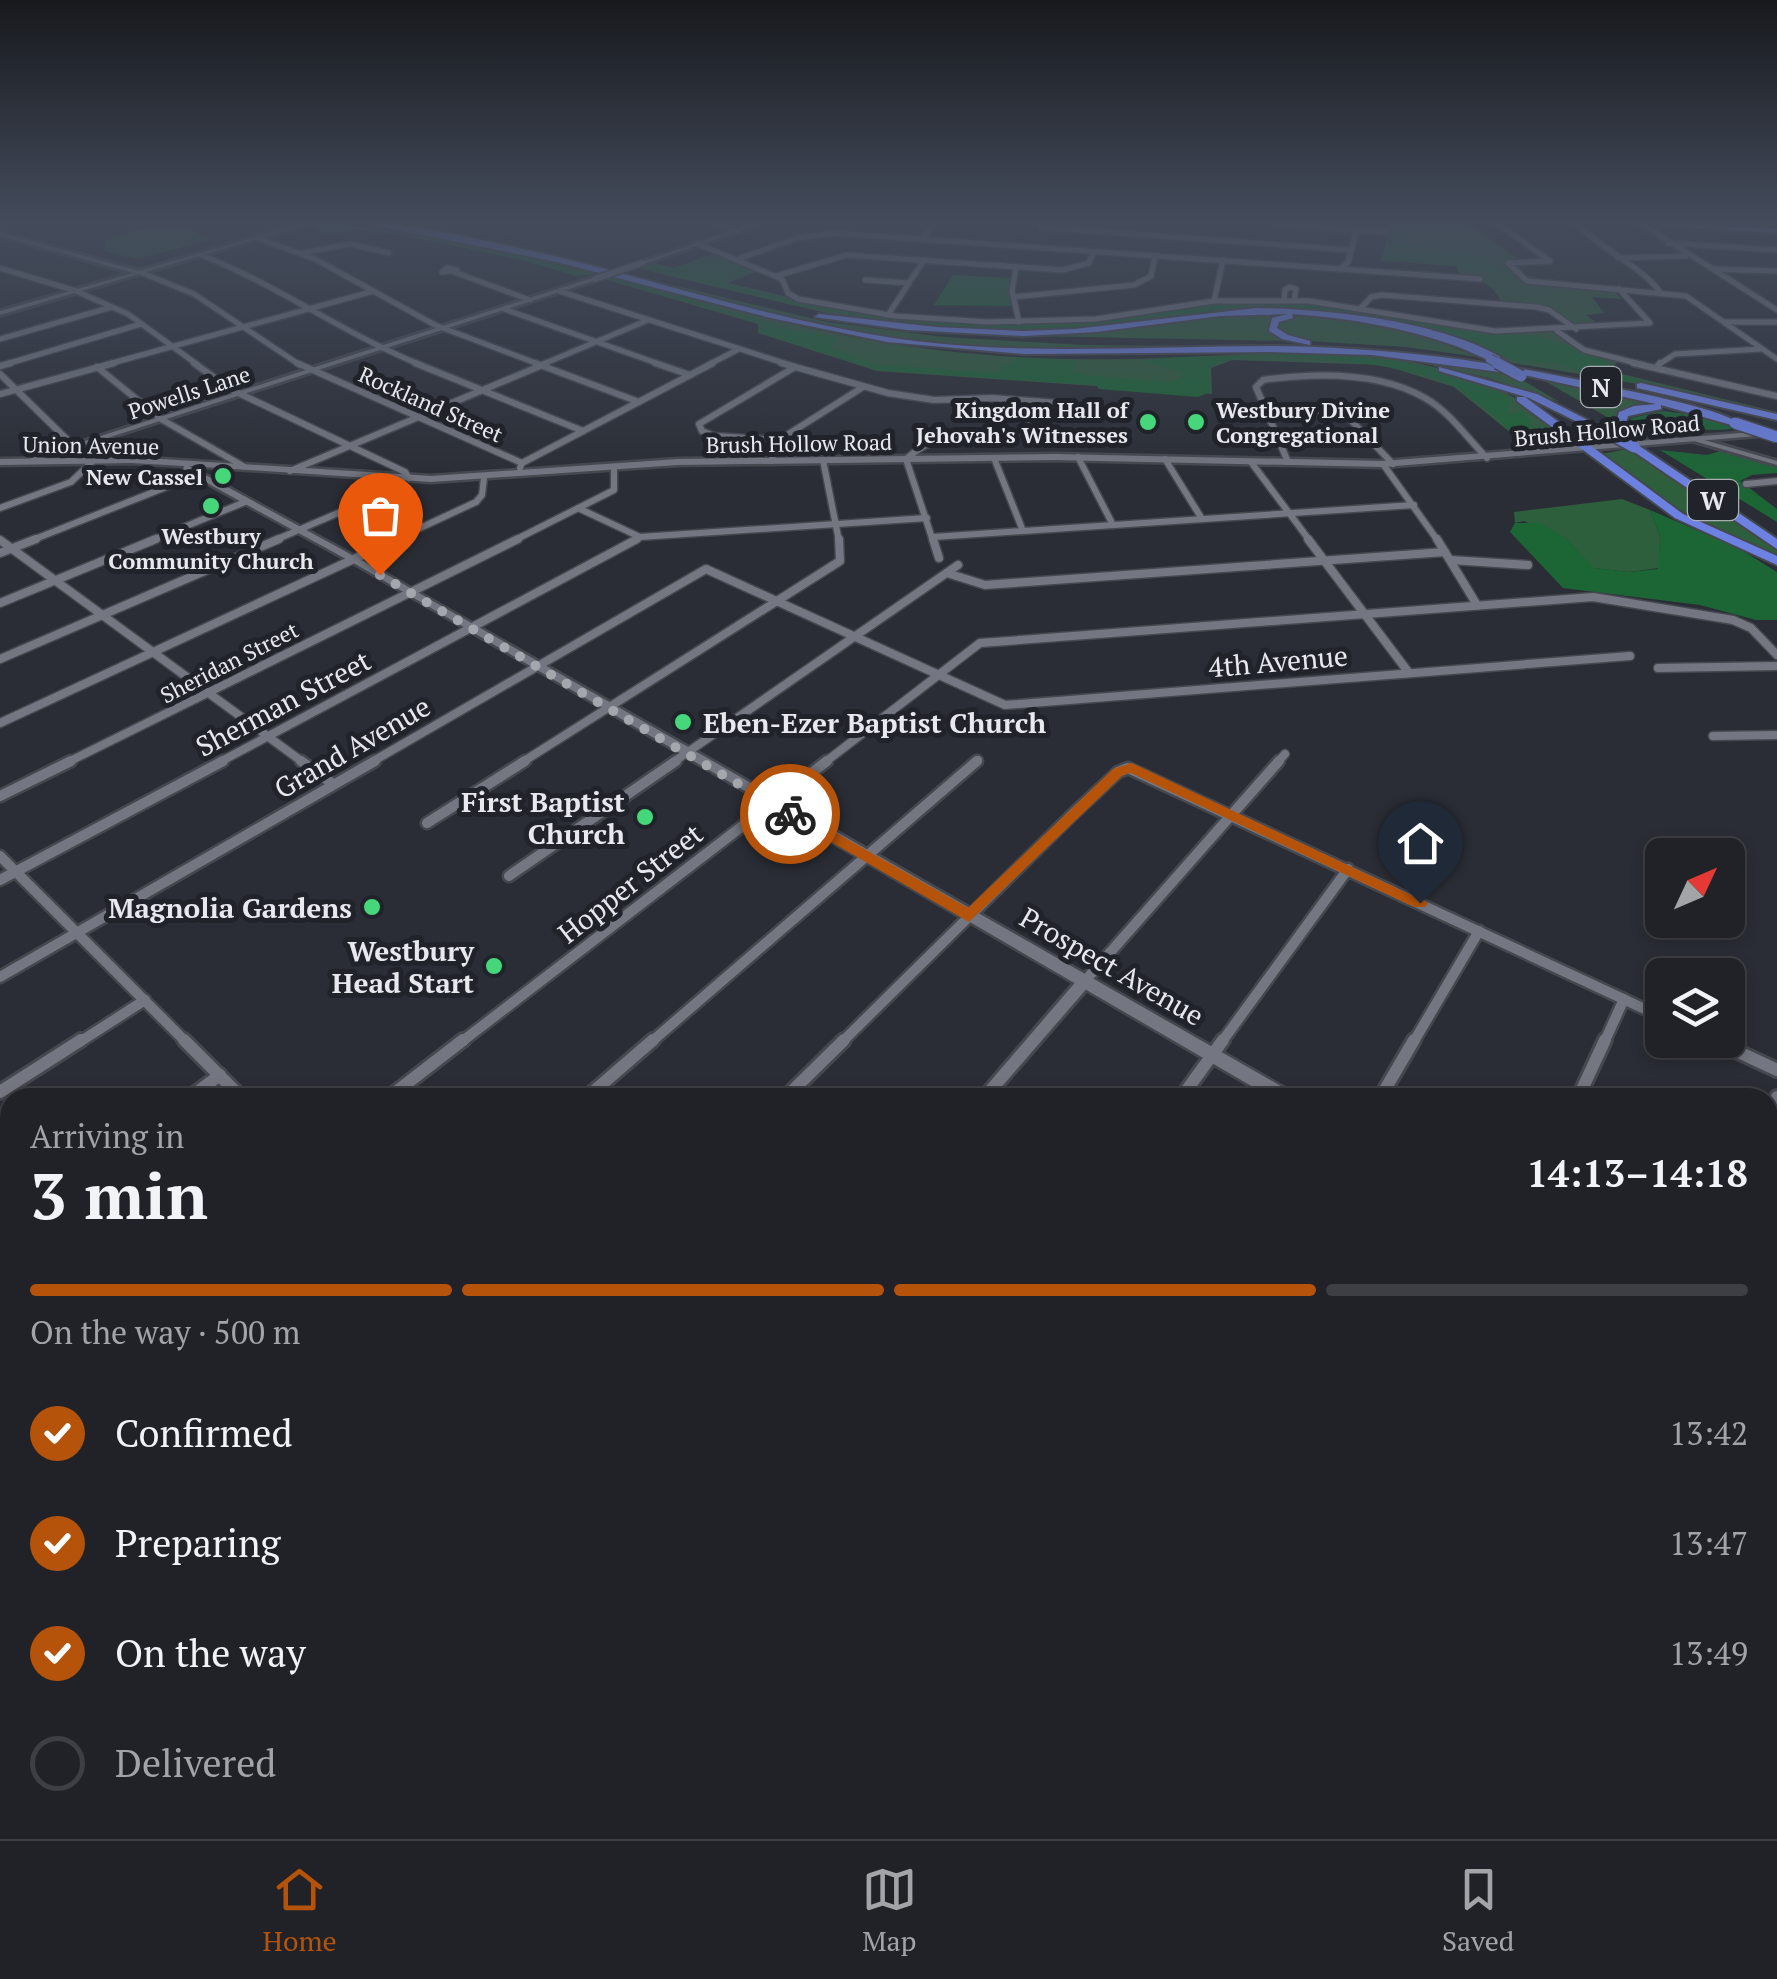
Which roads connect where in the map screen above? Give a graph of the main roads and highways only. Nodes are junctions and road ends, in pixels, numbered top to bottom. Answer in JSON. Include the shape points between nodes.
{"nodes":[{"id":1,"x":739,"y":310,"type":"edge"},
{"id":2,"x":790,"y":310,"type":"edge"},
{"id":3,"x":819,"y":317,"type":"junction"},
{"id":4,"x":874,"y":339,"type":"junction"},
{"id":5,"x":1357,"y":347,"type":"junction"},
{"id":6,"x":1496,"y":360,"type":"junction"},
{"id":7,"x":1449,"y":370,"type":"junction"},
{"id":8,"x":1554,"y":372,"type":"junction"},
{"id":9,"x":1777,"y":417,"type":"edge"},
{"id":10,"x":1739,"y":422,"type":"junction"},
{"id":11,"x":1621,"y":434,"type":"junction"},
{"id":12,"x":1777,"y":434,"type":"edge"},
{"id":13,"x":1714,"y":437,"type":"junction"},
{"id":14,"x":1587,"y":449,"type":"junction"},
{"id":15,"x":1733,"y":450,"type":"road end"},
{"id":16,"x":1647,"y":451,"type":"junction"},
{"id":17,"x":0,"y":462,"type":"edge"},
{"id":18,"x":181,"y":465,"type":"junction"},
{"id":19,"x":1777,"y":533,"type":"edge"},
{"id":20,"x":1777,"y":545,"type":"edge"},
{"id":21,"x":1777,"y":561,"type":"edge"},
{"id":22,"x":1270,"y":1088,"type":"edge"}],
"edges":[{"from":1,"to":4,"type":"highway","number":"N"},
{"from":2,"to":3,"type":"highway","number":"N"},
{"from":3,"to":5,"type":"highway","number":"N","via":[[988,339]]},
{"from":3,"to":6,"type":"highway","via":[[1026,334],[1221,312],[1291,312],[1403,327]]},
{"from":4,"to":7,"type":"highway","via":[[1048,356],[1316,352]]},
{"from":4,"to":10,"type":"highway","number":"N","via":[[1044,354],[1296,350],[1430,358],[1580,382]]},
{"from":5,"to":6,"type":"highway","via":[[1291,340],[1272,323],[1302,315],[1371,323]]},
{"from":5,"to":8,"type":"highway","number":"N"},
{"from":6,"to":11,"type":"highway","bridge":true},
{"from":7,"to":11,"type":"highway"},
{"from":7,"to":14,"type":"highway","via":[[1515,396]]},
{"from":8,"to":9,"type":"highway"},
{"from":8,"to":10,"type":"highway","number":"N"},
{"from":10,"to":11,"type":"highway","via":[[1642,408],[1622,416]]},
{"from":10,"to":12,"type":"highway","number":"N","bridge":true},
{"from":11,"to":16,"type":"highway","bridge":true},
{"from":11,"to":16,"type":"highway"},
{"from":12,"to":13,"type":"main road","name":"Brush Hollow Road"},
{"from":13,"to":14,"type":"main road","name":"Brush Hollow Road"},
{"from":13,"to":15,"type":"main road"},
{"from":14,"to":18,"type":"main road","name":"Brush Hollow Road","via":[[1388,464],[771,460],[484,478]]},
{"from":14,"to":21,"type":"highway","via":[[1698,527]]},
{"from":16,"to":19,"type":"highway","number":"W"},
{"from":16,"to":20,"type":"highway","number":"W"},
{"from":17,"to":18,"type":"main road","name":"Union Avenue"},
{"from":18,"to":22,"type":"main road","name":"Prospect Avenue"}]}
